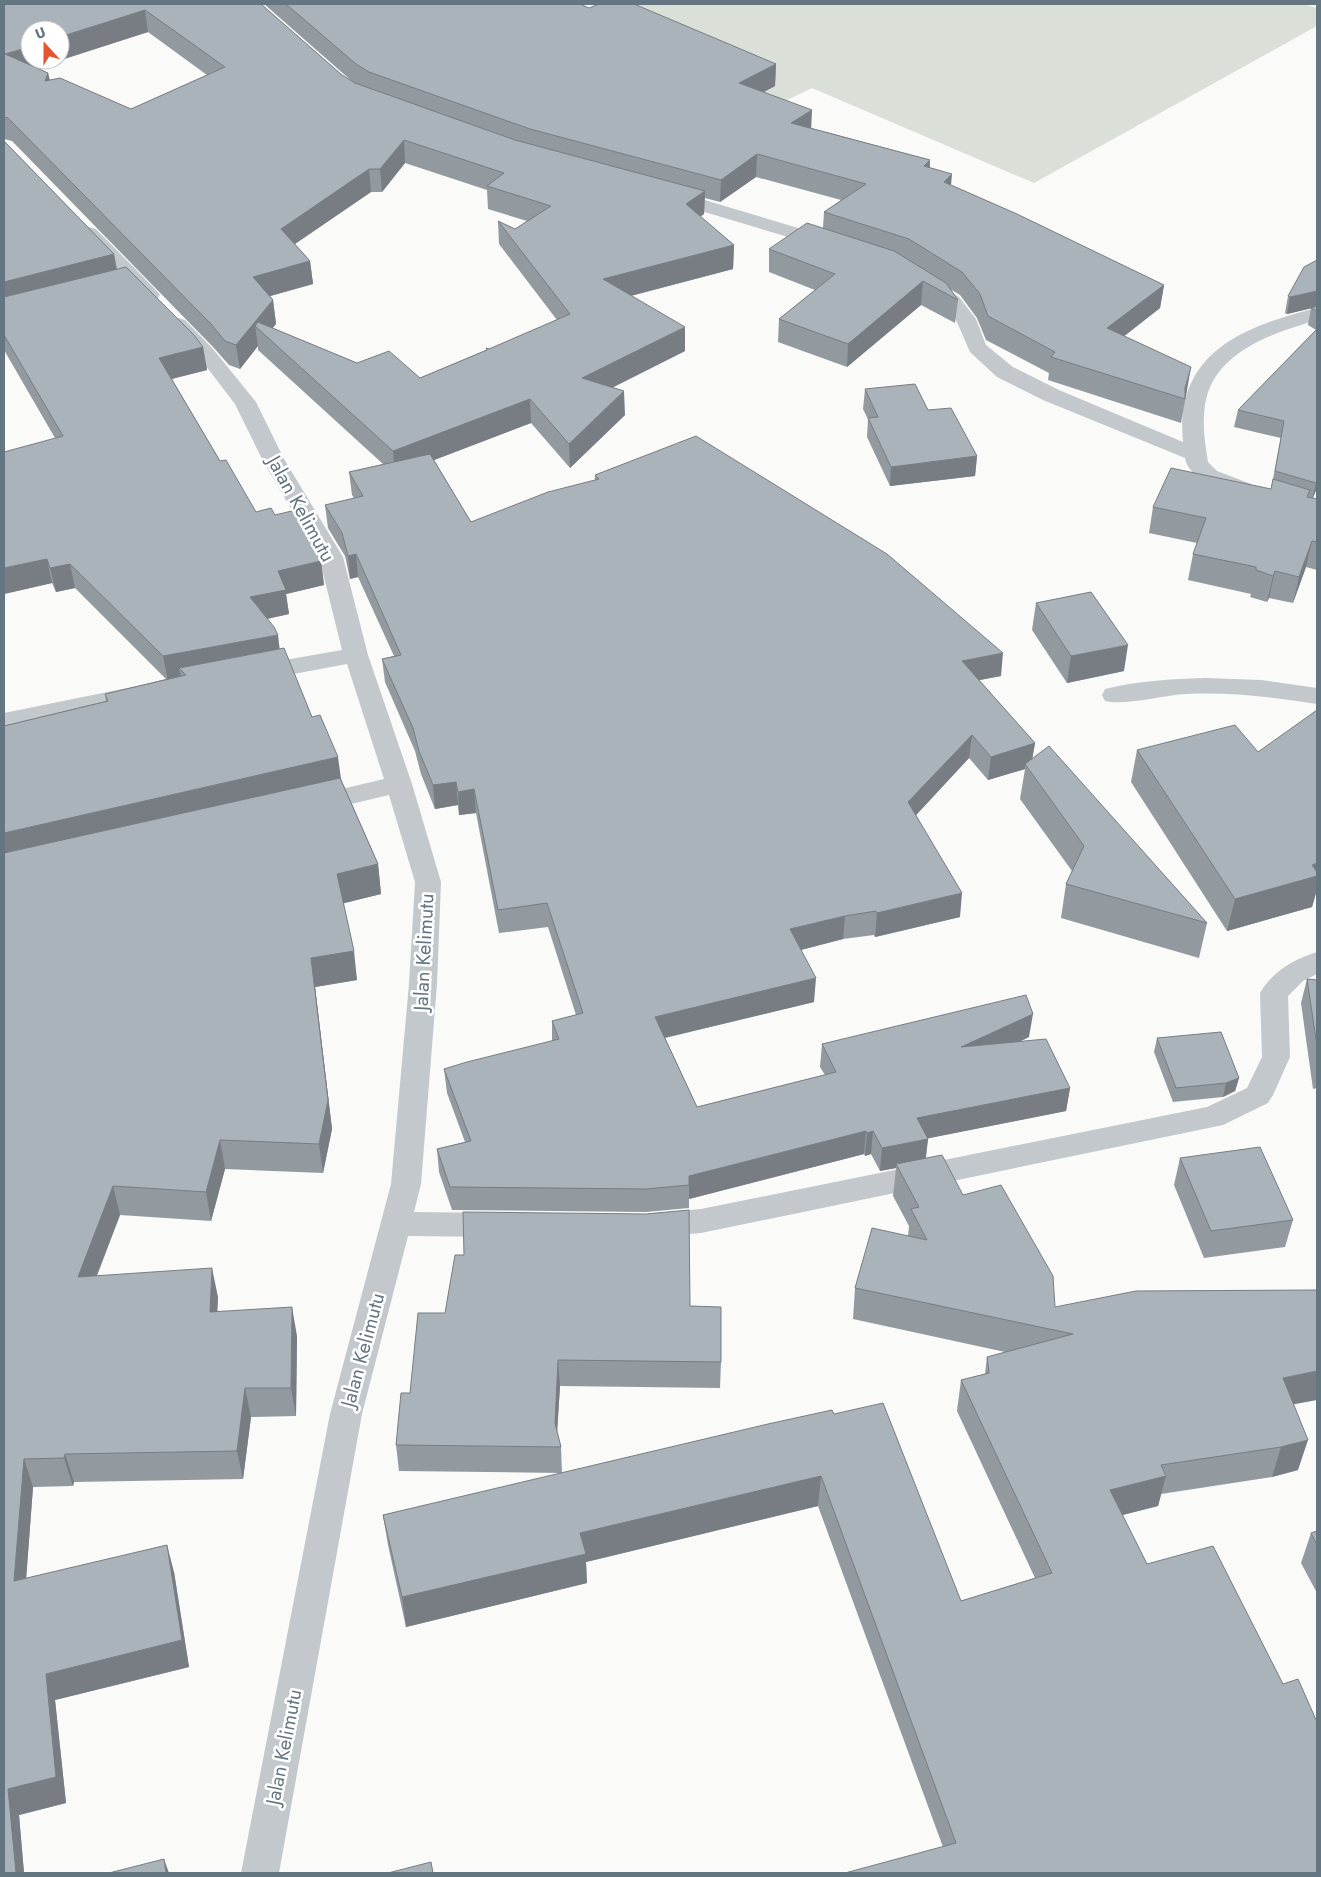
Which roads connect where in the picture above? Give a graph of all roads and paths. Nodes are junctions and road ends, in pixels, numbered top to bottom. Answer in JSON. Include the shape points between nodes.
{"nodes":[{"id":1,"x":646,"y":189,"type":"edge"},
{"id":2,"x":73,"y":217,"type":"edge"},
{"id":3,"x":841,"y":248,"type":"edge"},
{"id":4,"x":909,"y":273,"type":"edge"},
{"id":5,"x":1317,"y":314,"type":"edge"},
{"id":6,"x":1196,"y":455,"type":"junction"},
{"id":7,"x":1262,"y":495,"type":"edge"},
{"id":8,"x":356,"y":655,"type":"junction"},
{"id":9,"x":232,"y":677,"type":"edge"},
{"id":10,"x":164,"y":689,"type":"edge"},
{"id":11,"x":1114,"y":695,"type":"dead end"},
{"id":12,"x":1317,"y":696,"type":"edge"},
{"id":13,"x":4,"y":721,"type":"edge"},
{"id":14,"x":399,"y":784,"type":"junction"},
{"id":15,"x":294,"y":808,"type":"edge"},
{"id":16,"x":1317,"y":962,"type":"edge"},
{"id":17,"x":396,"y":1224,"type":"junction"},
{"id":18,"x":530,"y":1225,"type":"edge"},
{"id":19,"x":627,"y":1226,"type":"edge"},
{"id":20,"x":260,"y":1873,"type":"edge"}],
"edges":[{"from":1,"to":3,"type":"street"},
{"from":2,"to":8,"type":"street","name":"Jalan Kelimutu","via":[[126,283],[206,353],[245,402],[273,459],[331,558]]},
{"from":4,"to":6,"type":"street","via":[[952,300],[966,319],[977,348],[1005,372],[1051,395]]},
{"from":5,"to":6,"type":"street","via":[[1262,332],[1231,348],[1207,372],[1196,396],[1193,421]]},
{"from":6,"to":7,"type":"street","via":[[1197,464],[1209,476]]},
{"from":8,"to":9,"type":"street"},
{"from":8,"to":14,"type":"street","name":"Jalan Kelimutu"},
{"from":10,"to":13,"type":"street"},
{"from":11,"to":12,"type":"street","via":[[1167,687],[1219,686],[1274,688]]},
{"from":14,"to":15,"type":"street"},
{"from":14,"to":17,"type":"street","name":"Jalan Kelimutu","via":[[428,882],[406,1184]]},
{"from":16,"to":19,"type":"street","via":[[1293,974],[1274,993],[1276,1057],[1258,1095],[1213,1117],[701,1221]]},
{"from":17,"to":18,"type":"street"},
{"from":17,"to":20,"type":"street","name":"Jalan Kelimutu","via":[[346,1414]]}]}
